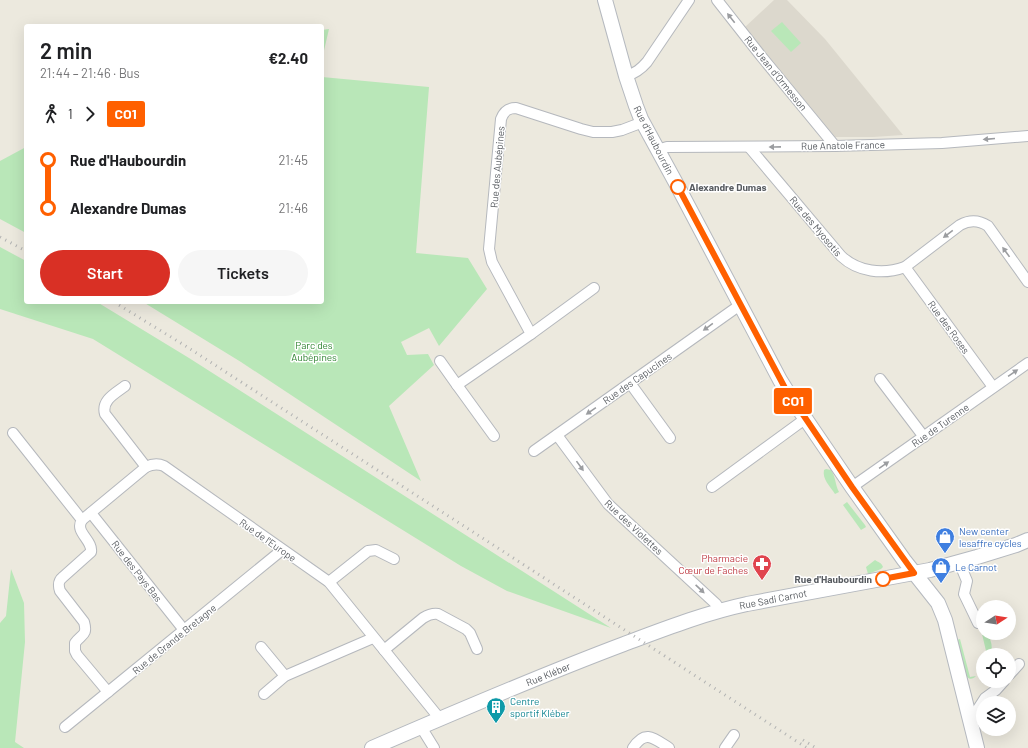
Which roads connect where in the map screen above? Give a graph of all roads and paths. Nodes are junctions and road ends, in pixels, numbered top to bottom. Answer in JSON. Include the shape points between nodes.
{"nodes":[{"id":1,"x":605,"y":0,"type":"edge"},
{"id":2,"x":689,"y":0,"type":"edge"},
{"id":3,"x":717,"y":0,"type":"edge"},
{"id":4,"x":626,"y":76,"type":"junction"},
{"id":5,"x":643,"y":122,"type":"junction"},
{"id":6,"x":1028,"y":136,"type":"edge"},
{"id":7,"x":835,"y":146,"type":"junction"},
{"id":8,"x":749,"y":147,"type":"junction"},
{"id":9,"x":657,"y":150,"type":"junction"},
{"id":10,"x":905,"y":267,"type":"junction"},
{"id":11,"x":1028,"y":282,"type":"edge"},
{"id":12,"x":594,"y":288,"type":"dead end"},
{"id":13,"x":740,"y":305,"type":"junction"},
{"id":14,"x":531,"y":334,"type":"junction"},
{"id":15,"x":440,"y":361,"type":"dead end"},
{"id":16,"x":1028,"y":363,"type":"edge"},
{"id":17,"x":880,"y":378,"type":"dead end"},
{"id":18,"x":630,"y":383,"type":"junction"},
{"id":19,"x":457,"y":385,"type":"junction"},
{"id":20,"x":125,"y":386,"type":"dead end"},
{"id":21,"x":993,"y":387,"type":"junction"},
{"id":22,"x":805,"y":419,"type":"junction"},
{"id":23,"x":13,"y":434,"type":"dead end"},
{"id":24,"x":557,"y":435,"type":"junction"},
{"id":25,"x":494,"y":436,"type":"dead end"},
{"id":26,"x":924,"y":437,"type":"junction"},
{"id":27,"x":670,"y":438,"type":"dead end"},
{"id":28,"x":534,"y":452,"type":"dead end"},
{"id":29,"x":146,"y":467,"type":"junction"},
{"id":30,"x":712,"y":487,"type":"dead end"},
{"id":31,"x":852,"y":487,"type":"junction"},
{"id":32,"x":91,"y":513,"type":"junction"},
{"id":33,"x":82,"y":520,"type":"junction"},
{"id":34,"x":1028,"y":540,"type":"edge"},
{"id":35,"x":282,"y":550,"type":"junction"},
{"id":36,"x":394,"y":559,"type":"dead end"},
{"id":37,"x":960,"y":562,"type":"junction"},
{"id":38,"x":914,"y":573,"type":"junction"},
{"id":39,"x":328,"y":582,"type":"junction"},
{"id":40,"x":720,"y":610,"type":"junction"},
{"id":41,"x":976,"y":619,"type":"edge"},
{"id":42,"x":184,"y":630,"type":"junction"},
{"id":43,"x":658,"y":632,"type":"joint"},
{"id":44,"x":374,"y":638,"type":"junction"},
{"id":45,"x":261,"y":647,"type":"dead end"},
{"id":46,"x":477,"y":649,"type":"dead end"},
{"id":47,"x":384,"y":650,"type":"junction"},
{"id":48,"x":1019,"y":664,"type":"dead end"},
{"id":49,"x":1016,"y":667,"type":"edge"},
{"id":50,"x":285,"y":676,"type":"junction"},
{"id":51,"x":998,"y":688,"type":"edge"},
{"id":52,"x":108,"y":692,"type":"junction"},
{"id":53,"x":264,"y":694,"type":"dead end"},
{"id":54,"x":970,"y":717,"type":"junction"},
{"id":55,"x":440,"y":719,"type":"junction"},
{"id":56,"x":65,"y":727,"type":"dead end"},
{"id":57,"x":421,"y":727,"type":"junction"},
{"id":58,"x":734,"y":735,"type":"dead end"},
{"id":59,"x":372,"y":748,"type":"edge"},
{"id":60,"x":434,"y":748,"type":"edge"},
{"id":61,"x":633,"y":748,"type":"edge"},
{"id":62,"x":669,"y":748,"type":"edge"},
{"id":63,"x":725,"y":748,"type":"edge"},
{"id":64,"x":977,"y":748,"type":"edge"}],
"edges":[{"from":1,"to":4,"type":"main road","name":"Rue d'Haubourdin"},
{"from":2,"to":4,"type":"street","via":[[647,62],[636,73]]},
{"from":7,"to":3,"type":"street","name":"Rue Jean d'Ormesson","one_way":true},
{"from":4,"to":5,"type":"main road","name":"Rue d'Haubourdin"},
{"from":5,"to":9,"type":"main road","name":"Rue d'Haubourdin"},
{"from":5,"to":14,"type":"street","name":"Rue des Aubépines","via":[[612,132],[598,132],[516,108],[508,109],[503,114],[489,249],[492,262]]},
{"from":6,"to":7,"type":"street","name":"Rue Anatole France","one_way":true,"via":[[942,143]]},
{"from":7,"to":8,"type":"street","name":"Rue Anatole France","one_way":true},
{"from":8,"to":9,"type":"street","name":"Rue Anatole France","via":[[667,147]]},
{"from":8,"to":10,"type":"street","name":"Rue des Myosotis","via":[[844,260],[874,271]]},
{"from":9,"to":13,"type":"main road","name":"Rue d'Haubourdin"},
{"from":11,"to":10,"type":"street","name":"Rue des Myosotis","one_way":true,"via":[[988,226],[973,221],[960,225]]},
{"from":10,"to":21,"type":"street","name":"Rue des Roses"},
{"from":12,"to":14,"type":"street"},
{"from":13,"to":18,"type":"street","name":"Rue des Capucines","one_way":true},
{"from":13,"to":22,"type":"main road","name":"Rue d'Haubourdin","via":[[780,380]]},
{"from":14,"to":19,"type":"street"},
{"from":15,"to":19,"type":"street"},
{"from":21,"to":16,"type":"street","name":"Rue de Turenne","one_way":true},
{"from":17,"to":26,"type":"street"},
{"from":18,"to":24,"type":"street","name":"Rue des Capucines","one_way":true},
{"from":18,"to":27,"type":"street"},
{"from":19,"to":25,"type":"street"},
{"from":20,"to":29,"type":"street","via":[[108,399],[105,414]]},
{"from":21,"to":26,"type":"street","name":"Rue de Turenne"},
{"from":22,"to":30,"type":"street"},
{"from":22,"to":31,"type":"main road","name":"Rue d'Haubourdin"},
{"from":23,"to":33,"type":"street"},
{"from":24,"to":28,"type":"street","name":"Rue des Capucines"},
{"from":24,"to":40,"type":"street","name":"Rue des Violettes","one_way":true,"via":[[608,504]]},
{"from":31,"to":26,"type":"street","name":"Rue de Turenne","one_way":true},
{"from":29,"to":32,"type":"street"},
{"from":29,"to":35,"type":"street","name":"Rue de l'Europe","via":[[155,464],[164,466]]},
{"from":31,"to":38,"type":"main road","name":"Rue d'Haubourdin"},
{"from":32,"to":33,"type":"street"},
{"from":32,"to":42,"type":"street","name":"Rue des Pays Bas"},
{"from":33,"to":52,"type":"street","via":[[81,532],[90,543],[92,552],[60,580],[59,587],[84,622],[86,629],[74,643],[76,655]]},
{"from":34,"to":37,"type":"main road","name":"Rue Sadi Carnot"},
{"from":35,"to":39,"type":"street","name":"Rue de l'Europe"},
{"from":35,"to":42,"type":"street","name":"Rue de Grande Bretagne"},
{"from":36,"to":39,"type":"street","via":[[376,550],[368,551]]},
{"from":37,"to":38,"type":"main road","name":"Rue Sadi Carnot"},
{"from":37,"to":41,"type":"street","via":[[967,581],[964,594]]},
{"from":38,"to":40,"type":"main road","name":"Rue Sadi Carnot"},
{"from":38,"to":54,"type":"main road","name":"Rue d'Haubourdin","via":[[938,603],[944,615]]},
{"from":39,"to":44,"type":"street","name":"Rue de l'Europe"},
{"from":40,"to":43,"type":"main road","name":"Rue Sadi Carnot"},
{"from":42,"to":52,"type":"street","name":"Rue de Grande Bretagne"},
{"from":43,"to":55,"type":"main road","name":"Rue Kléber","via":[[559,669]]},
{"from":44,"to":47,"type":"street","name":"Rue de l'Europe"},
{"from":44,"to":50,"type":"street"},
{"from":45,"to":50,"type":"street"},
{"from":46,"to":47,"type":"street","via":[[466,629],[434,613],[422,618]]},
{"from":47,"to":55,"type":"street","name":"Rue de l'Europe"},
{"from":48,"to":49,"type":"street"},
{"from":50,"to":53,"type":"street"},
{"from":51,"to":54,"type":"street","via":[[985,698]]},
{"from":52,"to":56,"type":"street","name":"Rue de Grande Bretagne"},
{"from":54,"to":64,"type":"main road","name":"Rue d'Haubourdin"},
{"from":55,"to":57,"type":"main road","name":"Rue Kléber"},
{"from":57,"to":59,"type":"main road","name":"Rue Kléber"},
{"from":57,"to":60,"type":"street"},
{"from":58,"to":63,"type":"street"},
{"from":61,"to":62,"type":"street","via":[[641,739],[649,737]]}]}
